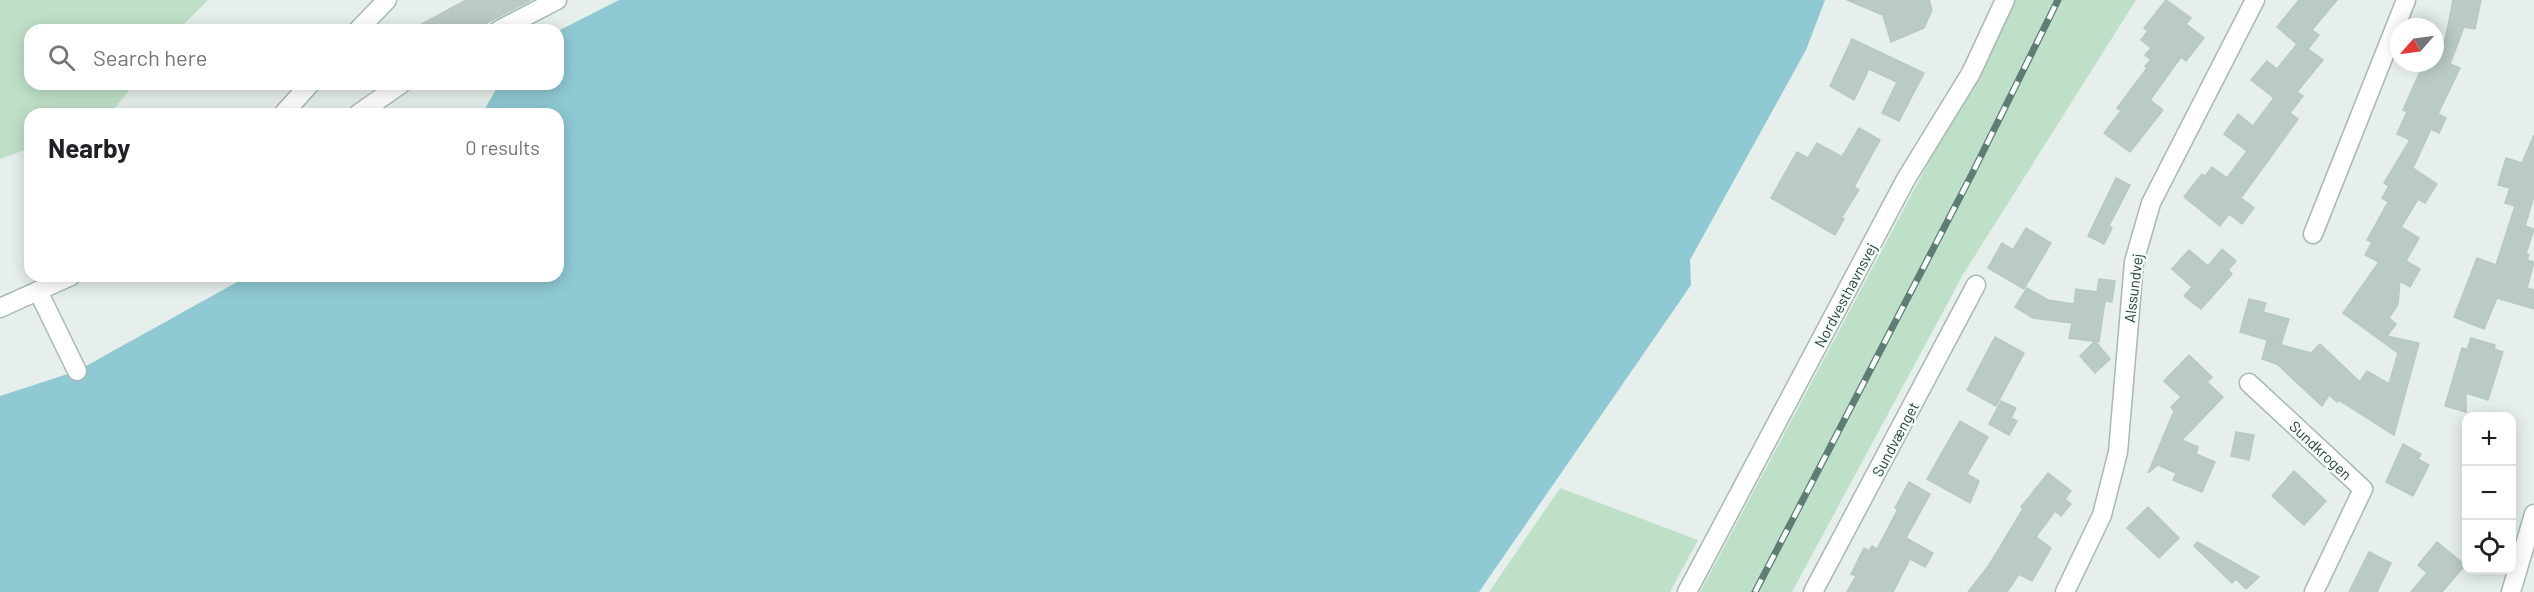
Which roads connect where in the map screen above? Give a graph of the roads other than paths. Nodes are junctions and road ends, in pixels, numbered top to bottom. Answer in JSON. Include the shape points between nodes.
{"nodes":[{"id":1,"x":387,"y":0,"type":"edge"},
{"id":2,"x":556,"y":0,"type":"edge"},
{"id":3,"x":2005,"y":0,"type":"edge"},
{"id":4,"x":2255,"y":0,"type":"edge"},
{"id":5,"x":2406,"y":0,"type":"edge"},
{"id":6,"x":364,"y":24,"type":"edge"},
{"id":7,"x":510,"y":24,"type":"edge"},
{"id":8,"x":305,"y":90,"type":"edge"},
{"id":9,"x":392,"y":90,"type":"edge"},
{"id":10,"x":289,"y":108,"type":"edge"},
{"id":11,"x":367,"y":108,"type":"edge"},
{"id":12,"x":2313,"y":234,"type":"dead end"},
{"id":13,"x":58,"y":282,"type":"edge"},
{"id":14,"x":1976,"y":285,"type":"dead end"},
{"id":15,"x":38,"y":291,"type":"junction"},
{"id":16,"x":0,"y":308,"type":"edge"},
{"id":17,"x":77,"y":371,"type":"dead end"},
{"id":18,"x":2249,"y":383,"type":"dead end"},
{"id":19,"x":2534,"y":514,"type":"edge"},
{"id":20,"x":1687,"y":592,"type":"edge"},
{"id":21,"x":1813,"y":592,"type":"edge"},
{"id":22,"x":2065,"y":592,"type":"edge"},
{"id":23,"x":2314,"y":592,"type":"edge"},
{"id":24,"x":2511,"y":592,"type":"edge"}],
"edges":[{"from":1,"to":6,"type":"street"},
{"from":2,"to":7,"type":"street"},
{"from":3,"to":20,"type":"street","name":"Nordvesthavnsvej","via":[[1971,73],[1906,179]]},
{"from":4,"to":22,"type":"street","name":"Alssundvej","via":[[2151,203],[2134,262],[2118,452],[2102,515]]},
{"from":5,"to":12,"type":"street"},
{"from":8,"to":10,"type":"street"},
{"from":9,"to":11,"type":"street"},
{"from":13,"to":15,"type":"street"},
{"from":14,"to":21,"type":"street","name":"Sundvænget"},
{"from":15,"to":16,"type":"street"},
{"from":15,"to":17,"type":"street"},
{"from":18,"to":23,"type":"street","name":"Sundkrogen","via":[[2363,489]]},
{"from":19,"to":24,"type":"street"}]}
